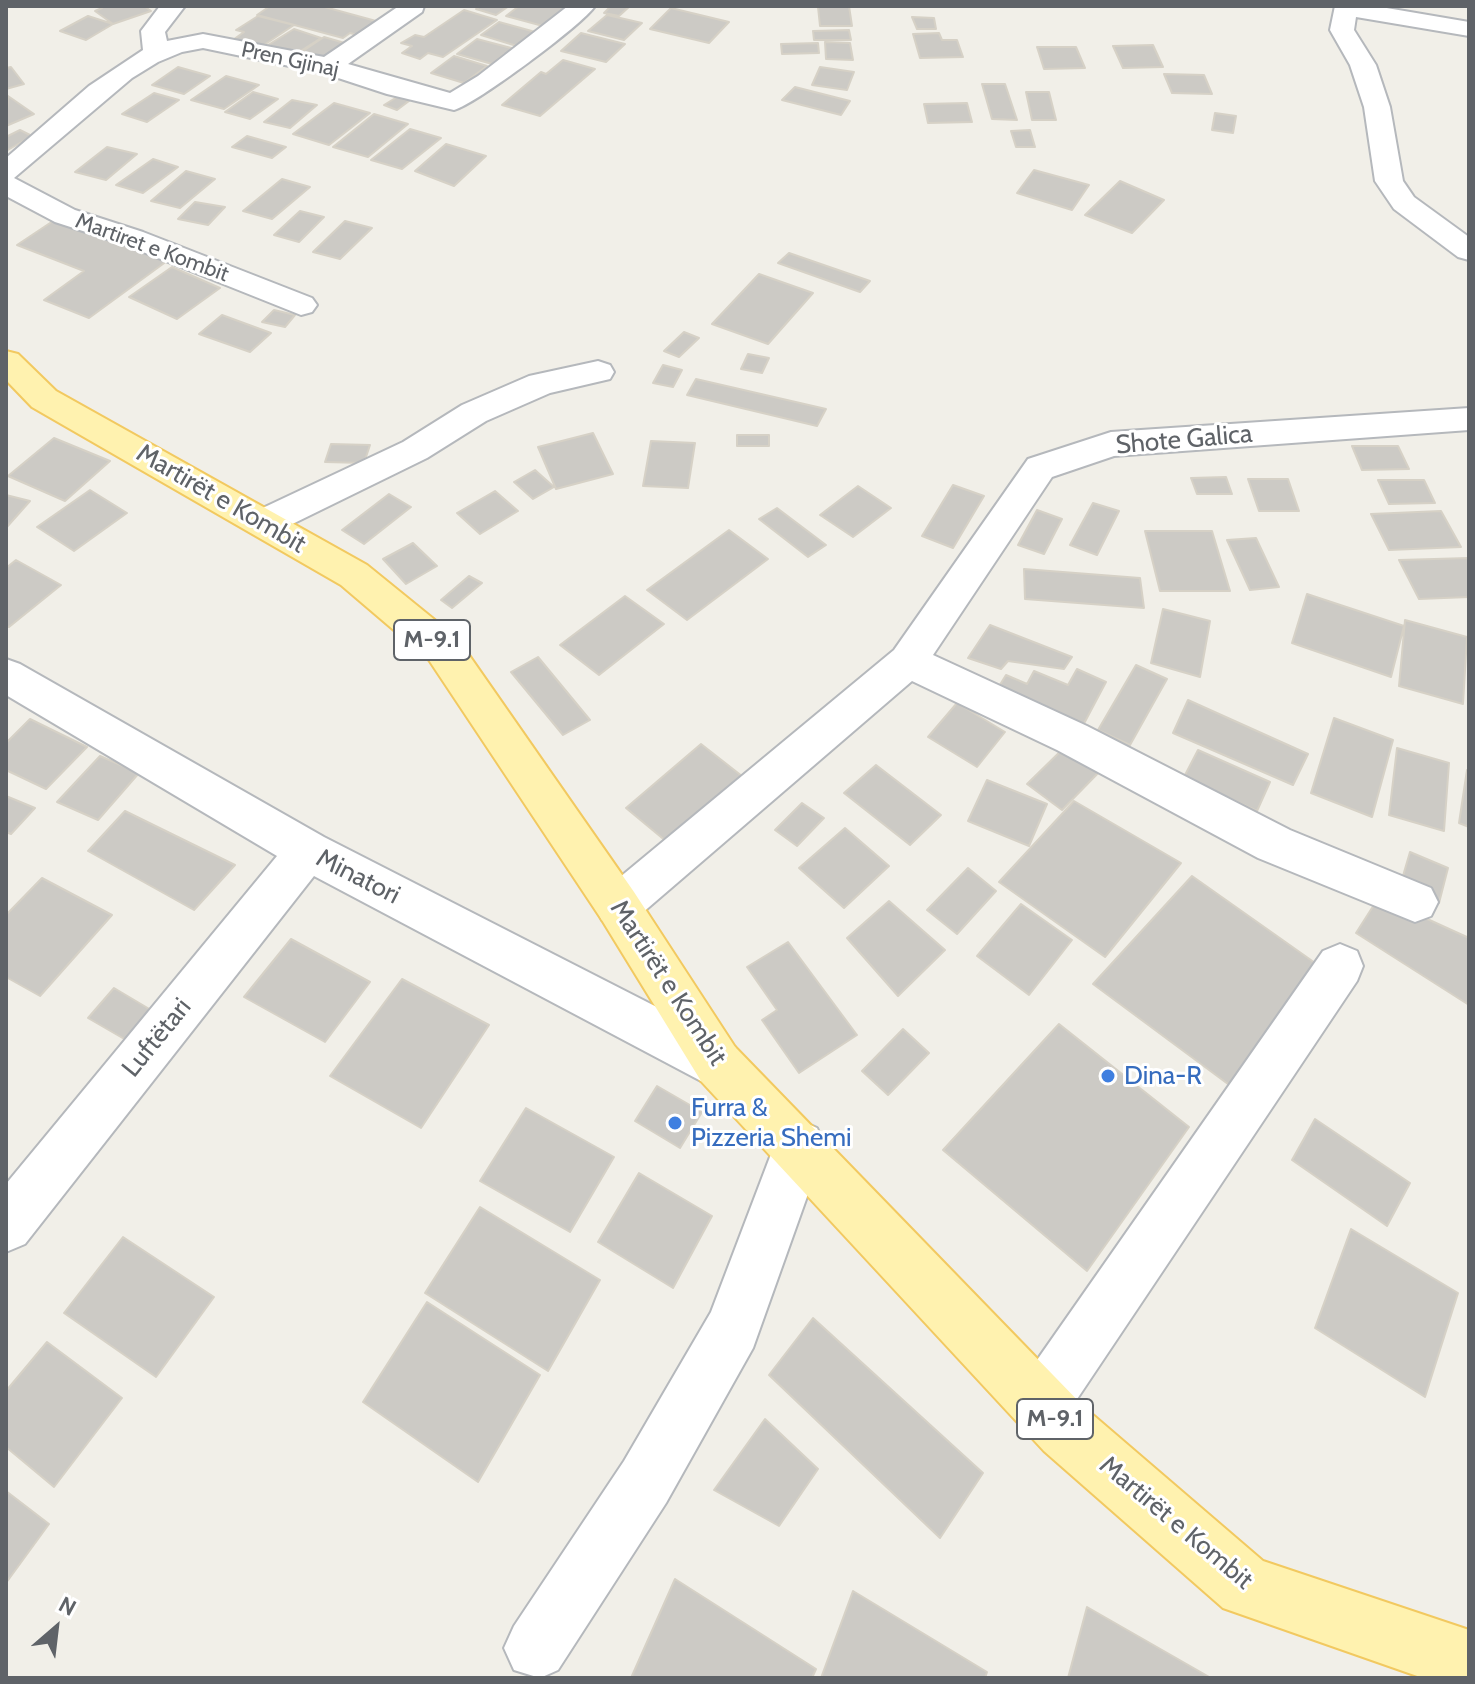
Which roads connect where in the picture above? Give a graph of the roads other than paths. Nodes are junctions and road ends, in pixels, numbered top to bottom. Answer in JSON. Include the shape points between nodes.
{"nodes":[{"id":1,"x":173,"y":6,"type":"edge"},
{"id":2,"x":583,"y":6,"type":"edge"},
{"id":3,"x":413,"y":7,"type":"edge"},
{"id":4,"x":1469,"y":29,"type":"edge"},
{"id":5,"x":156,"y":51,"type":"junction"},
{"id":6,"x":329,"y":66,"type":"junction"},
{"id":7,"x":6,"y":172,"type":"edge"},
{"id":8,"x":6,"y":185,"type":"edge"},
{"id":9,"x":1469,"y":251,"type":"edge"},
{"id":10,"x":301,"y":305,"type":"dead end"},
{"id":11,"x":6,"y":361,"type":"edge"},
{"id":12,"x":598,"y":372,"type":"dead end"},
{"id":13,"x":1469,"y":419,"type":"edge"},
{"id":14,"x":263,"y":523,"type":"junction"},
{"id":15,"x":908,"y":661,"type":"junction"},
{"id":16,"x":6,"y":675,"type":"edge"},
{"id":17,"x":308,"y":851,"type":"junction"},
{"id":18,"x":1415,"y":902,"type":"dead end"},
{"id":19,"x":618,"y":906,"type":"junction"},
{"id":20,"x":1340,"y":966,"type":"dead end"},
{"id":21,"x":718,"y":1064,"type":"junction"},
{"id":22,"x":799,"y":1146,"type":"junction"},
{"id":23,"x":6,"y":1225,"type":"edge"},
{"id":24,"x":1041,"y":1403,"type":"junction"},
{"id":25,"x":536,"y":1648,"type":"dead end"},
{"id":26,"x":1469,"y":1662,"type":"edge"},
{"id":27,"x":1465,"y":1678,"type":"edge"}],
"edges":[{"from":1,"to":5,"type":"street","via":[[153,31]]},
{"from":2,"to":6,"type":"street","name":"Pren Gjinaj","via":[[454,102]]},
{"from":3,"to":6,"type":"street"},
{"from":4,"to":9,"type":"street","via":[[1350,9],[1344,11],[1342,30],[1363,65],[1377,107],[1389,181],[1404,203]]},
{"from":5,"to":6,"type":"street","name":"Pren Gjinaj","via":[[203,41]]},
{"from":5,"to":7,"type":"street","name":"Pren Gjinaj"},
{"from":8,"to":10,"type":"street","name":"Martiret e Kombit","via":[[65,216],[156,246]]},
{"from":11,"to":14,"type":"main road","name":"Martirët e Kombit","number":"M-9.1","via":[[44,399]]},
{"from":12,"to":14,"type":"street","via":[[541,384],[474,413],[415,450]]},
{"from":13,"to":15,"type":"street","name":"Shote Galica","via":[[1111,444],[1040,468]]},
{"from":14,"to":19,"type":"main road","name":"Martirët e Kombit","number":"M-9.1","via":[[354,575],[443,649]]},
{"from":15,"to":18,"type":"street","via":[[1072,738],[1274,844]]},
{"from":15,"to":19,"type":"street","name":"Shote Galica"},
{"from":16,"to":17,"type":"street","name":"Minatori"},
{"from":17,"to":21,"type":"street","name":"Minatori"},
{"from":17,"to":23,"type":"street","name":"Luftëtari"},
{"from":19,"to":21,"type":"main road","name":"Martirët e Kombit","number":"M-9.1"},
{"from":20,"to":24,"type":"street"},
{"from":21,"to":22,"type":"main road","name":"Martirët e Kombit","number":"M-9.1"},
{"from":22,"to":24,"type":"main road","name":"Martirët e Kombit","number":"M-9.1"},
{"from":22,"to":25,"type":"street","via":[[733,1328],[645,1482]]},
{"from":24,"to":26,"type":"main road","name":"Martirët e Kombit","number":"M-9.1","via":[[1065,1430],[1245,1586]]},
{"from":26,"to":27,"type":"street"}]}
